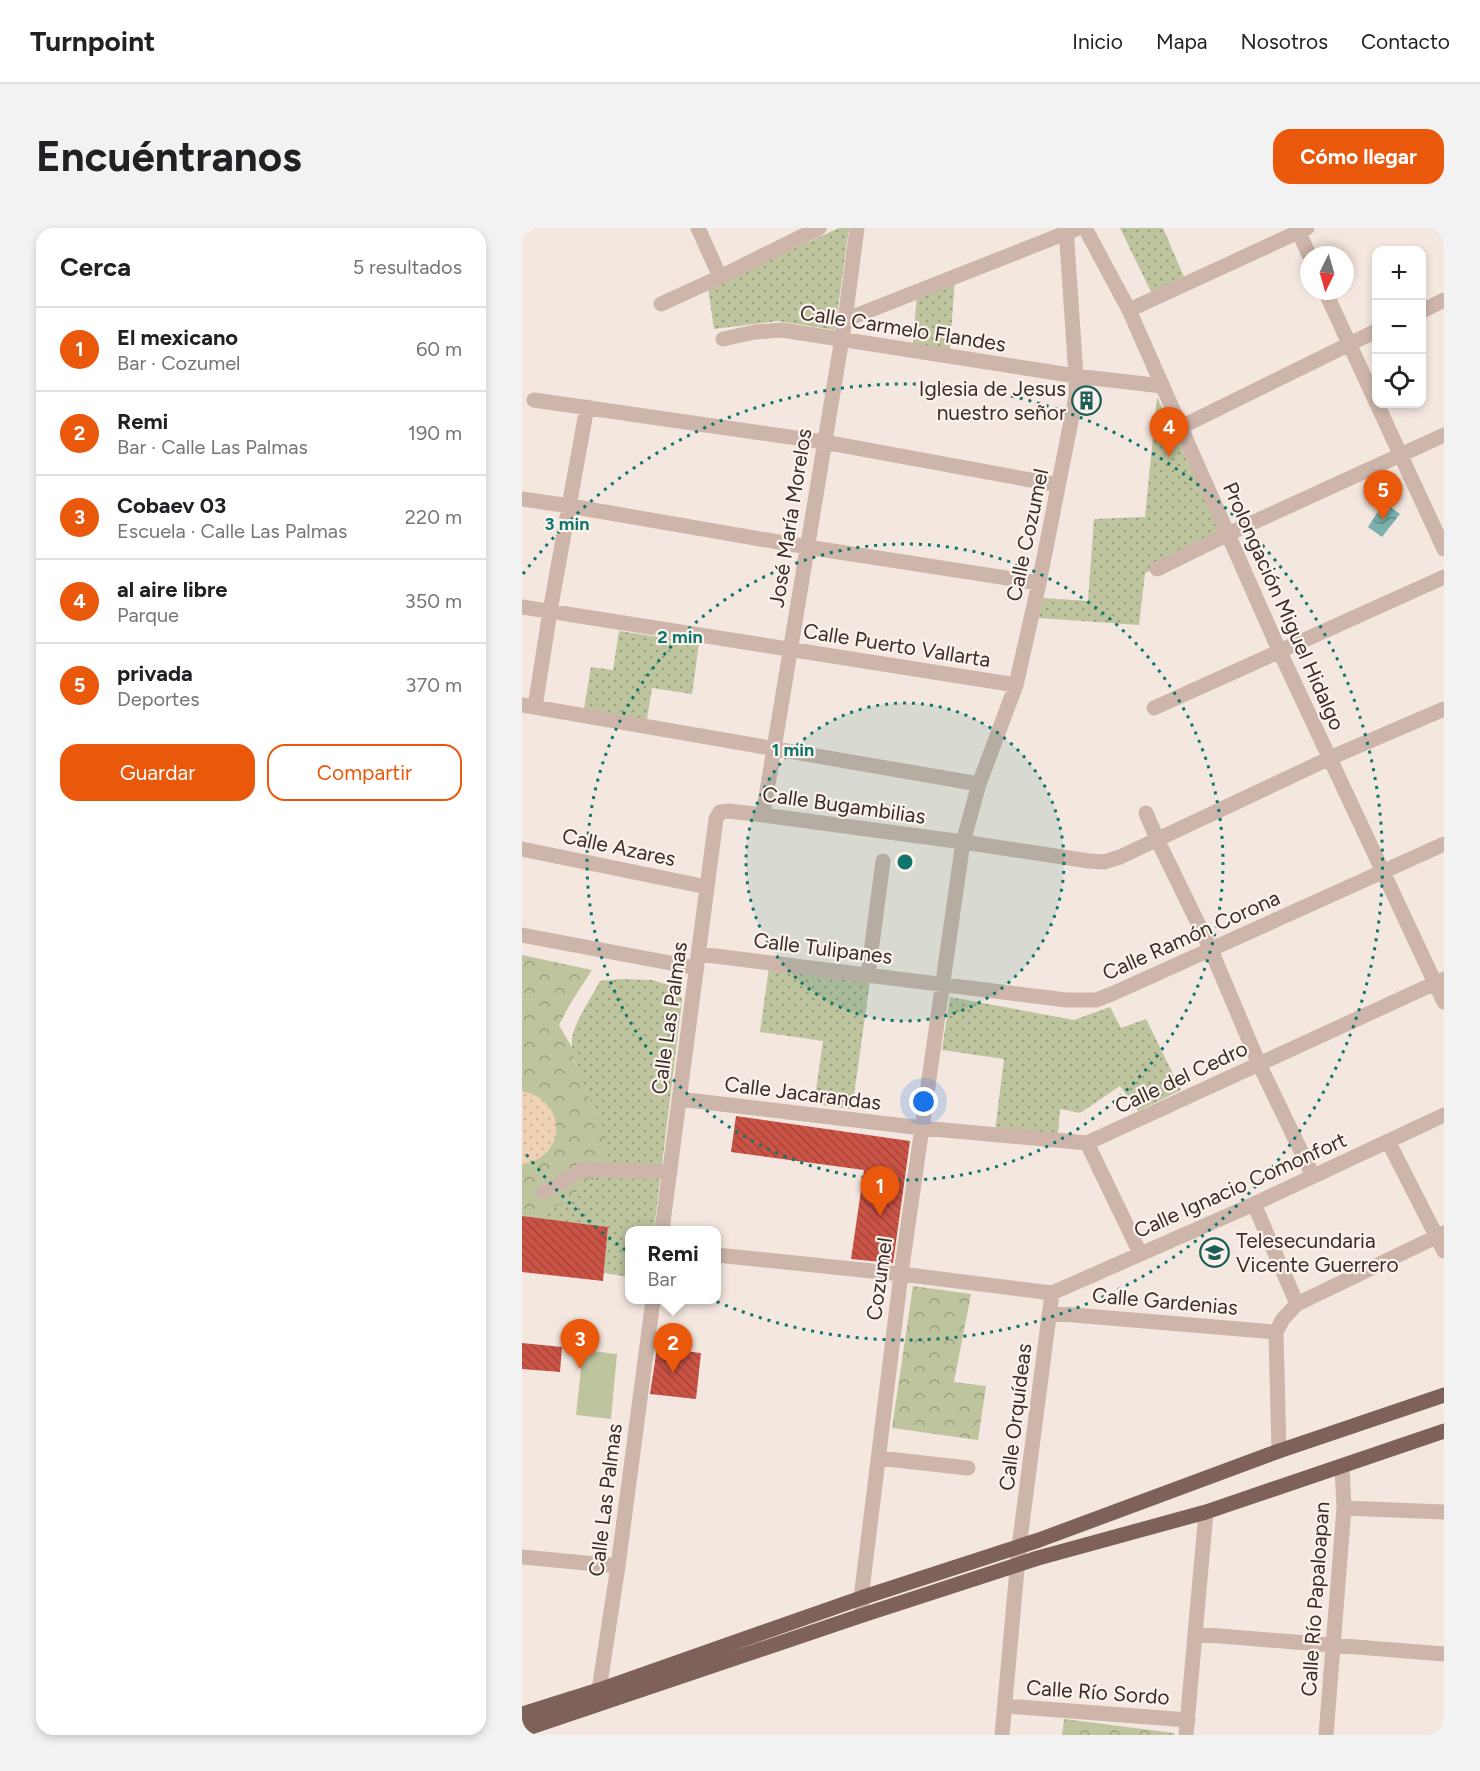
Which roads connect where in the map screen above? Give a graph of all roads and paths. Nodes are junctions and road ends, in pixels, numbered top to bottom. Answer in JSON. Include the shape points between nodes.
{"nodes":[{"id":1,"x":698,"y":228,"type":"edge"},
{"id":2,"x":819,"y":228,"type":"edge"},
{"id":3,"x":857,"y":228,"type":"edge"},
{"id":4,"x":1085,"y":228,"type":"edge"},
{"id":5,"x":1071,"y":229,"type":"edge"},
{"id":6,"x":1301,"y":229,"type":"edge"},
{"id":7,"x":1306,"y":246,"type":"edge"},
{"id":8,"x":720,"y":277,"type":"junction"},
{"id":9,"x":1329,"y":300,"type":"edge"},
{"id":10,"x":1444,"y":300,"type":"edge"},
{"id":11,"x":661,"y":304,"type":"dead end"},
{"id":12,"x":1426,"y":308,"type":"edge"},
{"id":13,"x":1129,"y":310,"type":"junction"},
{"id":14,"x":845,"y":320,"type":"junction"},
{"id":15,"x":1372,"y":333,"type":"edge"},
{"id":16,"x":723,"y":339,"type":"dead end"},
{"id":17,"x":841,"y":339,"type":"junction"},
{"id":18,"x":1349,"y":343,"type":"junction"},
{"id":19,"x":1076,"y":376,"type":"junction"},
{"id":20,"x":1162,"y":386,"type":"junction"},
{"id":21,"x":1372,"y":392,"type":"edge"},
{"id":22,"x":534,"y":399,"type":"dead end"},
{"id":23,"x":587,"y":407,"type":"junction"},
{"id":24,"x":1379,"y":408,"type":"edge"},
{"id":25,"x":1181,"y":427,"type":"junction"},
{"id":26,"x":1444,"y":435,"type":"edge"},
{"id":27,"x":824,"y":442,"type":"junction"},
{"id":28,"x":1401,"y":455,"type":"junction"},
{"id":29,"x":1058,"y":485,"type":"junction"},
{"id":30,"x":522,"y":499,"type":"edge"},
{"id":31,"x":570,"y":506,"type":"junction"},
{"id":32,"x":1228,"y":534,"type":"junction"},
{"id":33,"x":807,"y":547,"type":"junction"},
{"id":34,"x":1444,"y":549,"type":"edge"},
{"id":35,"x":1157,"y":569,"type":"dead end"},
{"id":36,"x":1444,"y":577,"type":"edge"},
{"id":37,"x":1039,"y":583,"type":"junction"},
{"id":38,"x":522,"y":607,"type":"edge"},
{"id":39,"x":550,"y":611,"type":"junction"},
{"id":40,"x":790,"y":649,"type":"junction"},
{"id":41,"x":1279,"y":650,"type":"junction"},
{"id":42,"x":1016,"y":685,"type":"junction"},
{"id":43,"x":528,"y":706,"type":"edge"},
{"id":44,"x":1154,"y":708,"type":"dead end"},
{"id":45,"x":1444,"y":709,"type":"edge"},
{"id":46,"x":775,"y":749,"type":"junction"},
{"id":47,"x":1330,"y":759,"type":"junction"},
{"id":48,"x":979,"y":784,"type":"junction"},
{"id":49,"x":720,"y":812,"type":"joint"},
{"id":50,"x":1146,"y":813,"type":"dead end"},
{"id":51,"x":763,"y":815,"type":"junction"},
{"id":52,"x":1157,"y":839,"type":"junction"},
{"id":53,"x":963,"y":842,"type":"junction"},
{"id":54,"x":1444,"y":844,"type":"edge"},
{"id":55,"x":522,"y":849,"type":"edge"},
{"id":56,"x":883,"y":861,"type":"dead end"},
{"id":57,"x":1384,"y":872,"type":"junction"},
{"id":58,"x":707,"y":887,"type":"junction"},
{"id":59,"x":522,"y":935,"type":"edge"},
{"id":60,"x":1211,"y":950,"type":"junction"},
{"id":61,"x":698,"y":961,"type":"junction"},
{"id":62,"x":868,"y":975,"type":"junction"},
{"id":63,"x":1439,"y":981,"type":"edge"},
{"id":64,"x":942,"y":984,"type":"junction"},
{"id":65,"x":1444,"y":1002,"type":"edge"},
{"id":66,"x":1259,"y":1064,"type":"junction"},
{"id":67,"x":679,"y":1099,"type":"junction"},
{"id":68,"x":1444,"y":1115,"type":"edge"},
{"id":69,"x":922,"y":1128,"type":"junction"},
{"id":70,"x":1388,"y":1141,"type":"junction"},
{"id":71,"x":1088,"y":1143,"type":"junction"},
{"id":72,"x":670,"y":1172,"type":"junction"},
{"id":73,"x":1313,"y":1176,"type":"junction"},
{"id":74,"x":543,"y":1192,"type":"dead end"},
{"id":75,"x":1254,"y":1204,"type":"junction"},
{"id":76,"x":663,"y":1226,"type":"edge"},
{"id":77,"x":1440,"y":1235,"type":"edge"},
{"id":78,"x":1444,"y":1251,"type":"edge"},
{"id":79,"x":721,"y":1254,"type":"edge"},
{"id":80,"x":1140,"y":1254,"type":"junction"},
{"id":81,"x":901,"y":1274,"type":"junction"},
{"id":82,"x":1052,"y":1293,"type":"junction"},
{"id":83,"x":651,"y":1304,"type":"edge"},
{"id":84,"x":1297,"y":1304,"type":"junction"},
{"id":85,"x":1050,"y":1313,"type":"junction"},
{"id":86,"x":1276,"y":1332,"type":"junction"},
{"id":87,"x":1444,"y":1395,"type":"edge"},
{"id":88,"x":1444,"y":1431,"type":"edge"},
{"id":89,"x":1279,"y":1451,"type":"junction"},
{"id":90,"x":878,"y":1458,"type":"junction"},
{"id":91,"x":1342,"y":1466,"type":"junction"},
{"id":92,"x":968,"y":1468,"type":"dead end"},
{"id":93,"x":1344,"y":1508,"type":"junction"},
{"id":94,"x":1206,"y":1512,"type":"junction"},
{"id":95,"x":1444,"y":1512,"type":"edge"},
{"id":96,"x":1019,"y":1547,"type":"junction"},
{"id":97,"x":522,"y":1557,"type":"edge"},
{"id":98,"x":618,"y":1566,"type":"junction"},
{"id":99,"x":1017,"y":1566,"type":"junction"},
{"id":100,"x":861,"y":1598,"type":"junction"},
{"id":101,"x":863,"y":1615,"type":"junction"},
{"id":102,"x":1195,"y":1634,"type":"junction"},
{"id":103,"x":1334,"y":1646,"type":"junction"},
{"id":104,"x":1444,"y":1654,"type":"edge"},
{"id":105,"x":598,"y":1697,"type":"junction"},
{"id":106,"x":1006,"y":1706,"type":"junction"},
{"id":107,"x":522,"y":1714,"type":"edge"},
{"id":108,"x":1187,"y":1728,"type":"edge"},
{"id":109,"x":522,"y":1730,"type":"edge"},
{"id":110,"x":1002,"y":1735,"type":"edge"},
{"id":111,"x":1326,"y":1735,"type":"edge"}],
"edges":[{"from":1,"to":8,"type":"street"},
{"from":2,"to":8,"type":"street"},
{"from":3,"to":14,"type":"street","name":"José María Morelos"},
{"from":4,"to":13,"type":"street","name":"Prolongación Miguel Hidalgo"},
{"from":5,"to":14,"type":"street"},
{"from":5,"to":19,"type":"street","name":"Calle Cozumel"},
{"from":6,"to":7,"type":"street"},
{"from":6,"to":13,"type":"street"},
{"from":8,"to":11,"type":"street"},
{"from":9,"to":18,"type":"street"},
{"from":10,"to":12,"type":"street"},
{"from":13,"to":20,"type":"street","name":"Prolongación Miguel Hidalgo"},
{"from":14,"to":17,"type":"street","name":"José María Morelos"},
{"from":15,"to":18,"type":"street"},
{"from":16,"to":17,"type":"street","name":"Calle Carmelo Flandes","via":[[782,330]]},
{"from":17,"to":19,"type":"street","name":"Calle Carmelo Flandes"},
{"from":17,"to":27,"type":"street","name":"José María Morelos"},
{"from":18,"to":21,"type":"street"},
{"from":18,"to":25,"type":"street"},
{"from":19,"to":20,"type":"street","name":"Calle Carmelo Flandes"},
{"from":19,"to":29,"type":"street","name":"Calle Cozumel","via":[[1076,396]]},
{"from":20,"to":25,"type":"street","name":"Prolongación Miguel Hidalgo"},
{"from":22,"to":23,"type":"street"},
{"from":23,"to":27,"type":"street"},
{"from":23,"to":31,"type":"street"},
{"from":24,"to":28,"type":"street"},
{"from":25,"to":32,"type":"street","name":"Prolongación Miguel Hidalgo"},
{"from":26,"to":28,"type":"street"},
{"from":27,"to":29,"type":"street"},
{"from":27,"to":33,"type":"street","name":"José María Morelos"},
{"from":28,"to":32,"type":"street"},
{"from":28,"to":34,"type":"street"},
{"from":29,"to":37,"type":"street","name":"Calle Cozumel"},
{"from":30,"to":31,"type":"street"},
{"from":31,"to":33,"type":"street"},
{"from":31,"to":39,"type":"street"},
{"from":32,"to":35,"type":"street"},
{"from":32,"to":41,"type":"street","name":"Prolongación Miguel Hidalgo"},
{"from":33,"to":37,"type":"street"},
{"from":33,"to":40,"type":"street","name":"José María Morelos"},
{"from":36,"to":41,"type":"street"},
{"from":37,"to":42,"type":"street","name":"Calle Cozumel"},
{"from":38,"to":39,"type":"street","name":"Calle Puerto Vallarta"},
{"from":39,"to":40,"type":"street","name":"Calle Puerto Vallarta"},
{"from":39,"to":43,"type":"street"},
{"from":40,"to":42,"type":"street","name":"Calle Puerto Vallarta"},
{"from":40,"to":46,"type":"street","name":"José María Morelos"},
{"from":41,"to":44,"type":"street"},
{"from":41,"to":47,"type":"street","name":"Prolongación Miguel Hidalgo"},
{"from":42,"to":48,"type":"street","name":"Calle Cozumel"},
{"from":43,"to":46,"type":"street"},
{"from":45,"to":47,"type":"street","name":"Calle Bugambilias"},
{"from":46,"to":48,"type":"street"},
{"from":46,"to":51,"type":"street","name":"José María Morelos"},
{"from":47,"to":52,"type":"street","name":"Calle Bugambilias"},
{"from":47,"to":57,"type":"street","name":"Prolongación Miguel Hidalgo"},
{"from":48,"to":53,"type":"street","name":"Calle Cozumel"},
{"from":49,"to":51,"type":"street","name":"Calle Bugambilias"},
{"from":49,"to":58,"type":"street","name":"Calle Las Palmas"},
{"from":50,"to":52,"type":"street"},
{"from":51,"to":53,"type":"street","name":"Calle Bugambilias"},
{"from":52,"to":53,"type":"street","name":"Calle Bugambilias","via":[[1104,862]]},
{"from":52,"to":60,"type":"street"},
{"from":53,"to":64,"type":"street","name":"Cozumel"},
{"from":54,"to":57,"type":"street","name":"Calle Ramón Corona"},
{"from":55,"to":58,"type":"street","name":"Calle Azares"},
{"from":56,"to":62,"type":"street"},
{"from":57,"to":60,"type":"street","name":"Calle Ramón Corona"},
{"from":57,"to":63,"type":"street","name":"Prolongación Miguel Hidalgo"},
{"from":58,"to":61,"type":"street","name":"Calle Las Palmas"},
{"from":59,"to":61,"type":"street","name":"Calle Tulipanes"},
{"from":60,"to":64,"type":"street","name":"Calle Ramón Corona","via":[[1096,1000],[1066,1000]]},
{"from":60,"to":66,"type":"street"},
{"from":61,"to":62,"type":"street","name":"Calle Tulipanes"},
{"from":61,"to":67,"type":"street","name":"Calle Las Palmas"},
{"from":62,"to":64,"type":"street","name":"Calle Tulipanes"},
{"from":63,"to":65,"type":"street","name":"Prolongación Miguel Hidalgo"},
{"from":63,"to":66,"type":"street","name":"Calle del Cedro"},
{"from":64,"to":69,"type":"street","name":"Cozumel"},
{"from":66,"to":71,"type":"street","name":"Calle del Cedro"},
{"from":66,"to":73,"type":"street"},
{"from":67,"to":69,"type":"street","name":"Calle Jacarandas"},
{"from":67,"to":72,"type":"street","name":"Calle Las Palmas"},
{"from":68,"to":70,"type":"street","name":"Calle Ignacio Comonfort"},
{"from":69,"to":71,"type":"street","name":"Calle del Cedro"},
{"from":69,"to":81,"type":"street","name":"Cozumel"},
{"from":70,"to":73,"type":"street","name":"Calle Ignacio Comonfort"},
{"from":70,"to":77,"type":"street"},
{"from":71,"to":80,"type":"street"},
{"from":72,"to":74,"type":"street","via":[[581,1170]]},
{"from":72,"to":76,"type":"street","name":"Calle Las Palmas"},
{"from":73,"to":75,"type":"street","name":"Calle Ignacio Comonfort"},
{"from":75,"to":80,"type":"street","name":"Calle Ignacio Comonfort"},
{"from":75,"to":84,"type":"street"},
{"from":77,"to":78,"type":"street"},
{"from":77,"to":84,"type":"street"},
{"from":79,"to":81,"type":"street"},
{"from":80,"to":82,"type":"street","name":"Calle Ignacio Comonfort"},
{"from":81,"to":82,"type":"street"},
{"from":81,"to":90,"type":"street","name":"Cozumel"},
{"from":82,"to":85,"type":"street","name":"Calle Orquídeas"},
{"from":83,"to":98,"type":"street","name":"Calle Las Palmas"},
{"from":84,"to":86,"type":"street"},
{"from":85,"to":86,"type":"street","name":"Calle Gardenias"},
{"from":85,"to":96,"type":"street","name":"Calle Orquídeas"},
{"from":86,"to":89,"type":"street"},
{"from":87,"to":89,"type":"main road"},
{"from":88,"to":91,"type":"main road"},
{"from":89,"to":96,"type":"main road"},
{"from":90,"to":92,"type":"street"},
{"from":90,"to":100,"type":"street","name":"Cozumel"},
{"from":91,"to":93,"type":"street","name":"Calle Río Papaloapan"},
{"from":91,"to":94,"type":"main road"},
{"from":93,"to":95,"type":"street"},
{"from":93,"to":103,"type":"street","name":"Calle Río Papaloapan"},
{"from":94,"to":99,"type":"main road"},
{"from":94,"to":102,"type":"street"},
{"from":96,"to":99,"type":"street","name":"Calle Orquídeas"},
{"from":96,"to":100,"type":"main road"},
{"from":97,"to":98,"type":"street"},
{"from":98,"to":105,"type":"street","name":"Calle Las Palmas"},
{"from":99,"to":101,"type":"main road"},
{"from":99,"to":106,"type":"street","name":"Calle Orquídeas"},
{"from":100,"to":101,"type":"street","name":"Cozumel"},
{"from":100,"to":105,"type":"main road"},
{"from":101,"to":105,"type":"main road"},
{"from":102,"to":103,"type":"street"},
{"from":102,"to":108,"type":"street"},
{"from":103,"to":104,"type":"street"},
{"from":103,"to":111,"type":"street","name":"Calle Río Papaloapan"},
{"from":105,"to":107,"type":"main road"},
{"from":105,"to":109,"type":"main road"},
{"from":106,"to":108,"type":"street","name":"Calle Río Sordo"},
{"from":106,"to":110,"type":"street","name":"Calle Orquídeas"}]}
